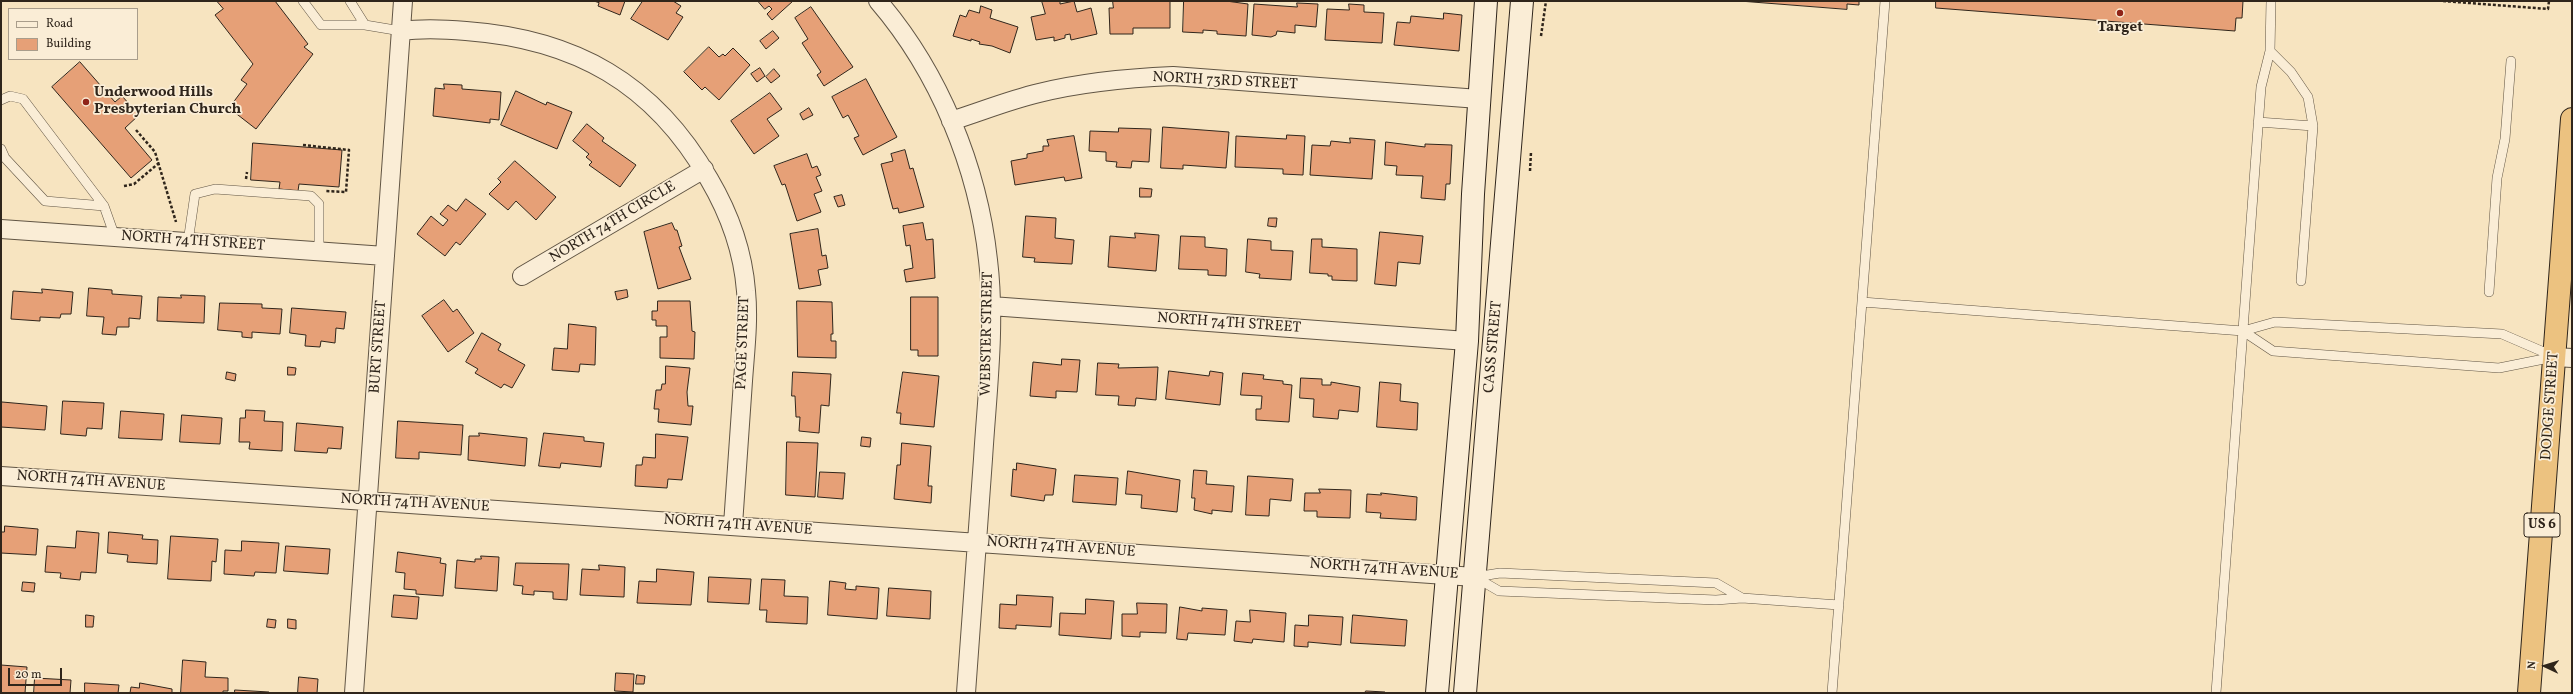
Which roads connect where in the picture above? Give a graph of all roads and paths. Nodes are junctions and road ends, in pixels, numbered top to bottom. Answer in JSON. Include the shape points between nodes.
{"nodes":[{"id":1,"x":303,"y":1,"type":"edge"},
{"id":2,"x":350,"y":1,"type":"edge"},
{"id":3,"x":403,"y":1,"type":"edge"},
{"id":4,"x":878,"y":1,"type":"edge"},
{"id":5,"x":1486,"y":1,"type":"edge"},
{"id":6,"x":1522,"y":1,"type":"edge"},
{"id":7,"x":1885,"y":1,"type":"edge"},
{"id":8,"x":2271,"y":1,"type":"edge"},
{"id":9,"x":2443,"y":1,"type":"edge"},
{"id":10,"x":2549,"y":1,"type":"edge"},
{"id":11,"x":365,"y":25,"type":"junction"},
{"id":12,"x":401,"y":31,"type":"junction"},
{"id":13,"x":2270,"y":51,"type":"junction"},
{"id":14,"x":2511,"y":61,"type":"dead end"},
{"id":15,"x":1479,"y":99,"type":"junction"},
{"id":16,"x":1,"y":100,"type":"edge"},
{"id":17,"x":2572,"y":119,"type":"edge"},
{"id":18,"x":951,"y":121,"type":"junction"},
{"id":19,"x":2258,"y":122,"type":"junction"},
{"id":20,"x":2313,"y":126,"type":"junction"},
{"id":21,"x":136,"y":130,"type":"dead end"},
{"id":22,"x":303,"y":145,"type":"dead end"},
{"id":23,"x":1,"y":149,"type":"edge"},
{"id":24,"x":159,"y":163,"type":"junction"},
{"id":25,"x":704,"y":169,"type":"junction"},
{"id":26,"x":247,"y":172,"type":"dead end"},
{"id":27,"x":246,"y":178,"type":"dead end"},
{"id":28,"x":124,"y":186,"type":"dead end"},
{"id":29,"x":317,"y":190,"type":"dead end"},
{"id":30,"x":104,"y":206,"type":"junction"},
{"id":31,"x":176,"y":222,"type":"dead end"},
{"id":32,"x":1,"y":229,"type":"edge"},
{"id":33,"x":115,"y":237,"type":"junction"},
{"id":34,"x":188,"y":242,"type":"junction"},
{"id":35,"x":319,"y":251,"type":"junction"},
{"id":36,"x":385,"y":256,"type":"junction"},
{"id":37,"x":522,"y":276,"type":"dead end"},
{"id":38,"x":2301,"y":281,"type":"dead end"},
{"id":39,"x":2489,"y":292,"type":"dead end"},
{"id":40,"x":1862,"y":302,"type":"junction"},
{"id":41,"x":991,"y":306,"type":"junction"},
{"id":42,"x":2243,"y":331,"type":"junction"},
{"id":43,"x":1467,"y":341,"type":"junction"},
{"id":44,"x":2563,"y":358,"type":"edge"},
{"id":45,"x":1,"y":476,"type":"edge"},
{"id":46,"x":368,"y":502,"type":"junction"},
{"id":47,"x":733,"y":525,"type":"junction"},
{"id":48,"x":977,"y":542,"type":"junction"},
{"id":49,"x":1447,"y":575,"type":"junction"},
{"id":50,"x":1475,"y":577,"type":"junction"},
{"id":51,"x":1742,"y":598,"type":"junction"},
{"id":52,"x":1839,"y":605,"type":"junction"},
{"id":53,"x":354,"y":693,"type":"edge"},
{"id":54,"x":966,"y":693,"type":"edge"},
{"id":55,"x":1437,"y":693,"type":"edge"},
{"id":56,"x":1465,"y":693,"type":"edge"},
{"id":57,"x":1832,"y":693,"type":"edge"},
{"id":58,"x":2216,"y":693,"type":"edge"},
{"id":59,"x":2529,"y":693,"type":"edge"}],
"edges":[{"from":1,"to":11,"type":"lane","via":[[320,25]]},
{"from":2,"to":11,"type":"lane"},
{"from":3,"to":12,"type":"street","name":"BURT STREET"},
{"from":4,"to":18,"type":"street","name":"WEBSTER STREET","via":[[897,23],[925,67]]},
{"from":5,"to":15,"type":"main road","name":"CASS STREET"},
{"from":6,"to":50,"type":"main road","name":"CASS STREET"},
{"from":7,"to":40,"type":"lane"},
{"from":8,"to":13,"type":"lane"},
{"from":9,"to":10,"type":"path","via":[[2548,9]]},
{"from":11,"to":12,"type":"lane"},
{"from":12,"to":25,"type":"street","via":[[421,28],[498,33],[564,50],[596,64],[656,108],[687,142]]},
{"from":12,"to":36,"type":"street","name":"BURT STREET"},
{"from":13,"to":19,"type":"lane","via":[[2261,87]]},
{"from":13,"to":20,"type":"lane","via":[[2291,72],[2308,97]]},
{"from":14,"to":39,"type":"lane","via":[[2505,139],[2497,178]]},
{"from":15,"to":18,"type":"street","name":"NORTH 73RD STREET","via":[[1173,76],[1142,77],[1101,81],[1039,93]]},
{"from":15,"to":43,"type":"main road","name":"CASS STREET"},
{"from":16,"to":30,"type":"lane","via":[[10,96],[23,99]]},
{"from":17,"to":44,"type":"highway","name":"DODGE STREET","number":"US 6"},
{"from":18,"to":41,"type":"street","name":"WEBSTER STREET","via":[[967,163],[981,212],[989,260]]},
{"from":19,"to":20,"type":"lane"},
{"from":19,"to":42,"type":"lane"},
{"from":20,"to":38,"type":"lane"},
{"from":21,"to":24,"type":"path","via":[[155,152]]},
{"from":22,"to":29,"type":"path","via":[[349,150],[346,192]]},
{"from":23,"to":30,"type":"lane","via":[[5,158],[45,200]]},
{"from":24,"to":28,"type":"path","via":[[134,184]]},
{"from":24,"to":31,"type":"path"},
{"from":25,"to":37,"type":"street","name":"NORTH 74TH CIRCLE"},
{"from":25,"to":47,"type":"street","name":"PAGE STREET","via":[[718,193],[733,229],[742,260],[746,291],[747,326]]},
{"from":26,"to":27,"type":"path"},
{"from":30,"to":33,"type":"lane"},
{"from":32,"to":33,"type":"street","name":"NORTH 74TH STREET"},
{"from":33,"to":34,"type":"street","name":"NORTH 74TH STREET"},
{"from":34,"to":35,"type":"street","name":"NORTH 74TH STREET"},
{"from":34,"to":35,"type":"lane","via":[[195,194],[215,189],[311,196],[319,204]]},
{"from":35,"to":36,"type":"street","name":"NORTH 74TH STREET"},
{"from":36,"to":46,"type":"street","name":"BURT STREET"},
{"from":40,"to":42,"type":"lane"},
{"from":40,"to":52,"type":"lane"},
{"from":41,"to":43,"type":"street","name":"NORTH 74TH STREET"},
{"from":41,"to":48,"type":"street","name":"WEBSTER STREET"},
{"from":42,"to":44,"type":"lane","via":[[2275,322],[2502,334]]},
{"from":42,"to":44,"type":"lane","via":[[2273,351],[2499,368]]},
{"from":42,"to":58,"type":"lane"},
{"from":43,"to":49,"type":"main road","name":"CASS STREET"},
{"from":44,"to":59,"type":"highway","name":"DODGE STREET","number":"US 6"},
{"from":45,"to":46,"type":"street","name":"NORTH 74TH AVENUE"},
{"from":46,"to":47,"type":"street","name":"NORTH 74TH AVENUE"},
{"from":46,"to":53,"type":"street","name":"BURT STREET"},
{"from":47,"to":48,"type":"street","name":"NORTH 74TH AVENUE"},
{"from":48,"to":49,"type":"street","name":"NORTH 74TH AVENUE"},
{"from":48,"to":54,"type":"street","name":"WEBSTER STREET"},
{"from":49,"to":50,"type":"street","name":"NORTH 74TH AVENUE"},
{"from":49,"to":55,"type":"main road","name":"CASS STREET"},
{"from":50,"to":51,"type":"lane","via":[[1500,591],[1716,600]]},
{"from":50,"to":51,"type":"lane","via":[[1500,573],[1716,583]]},
{"from":50,"to":56,"type":"main road","name":"CASS STREET"},
{"from":51,"to":52,"type":"lane"},
{"from":52,"to":57,"type":"lane"}]}
